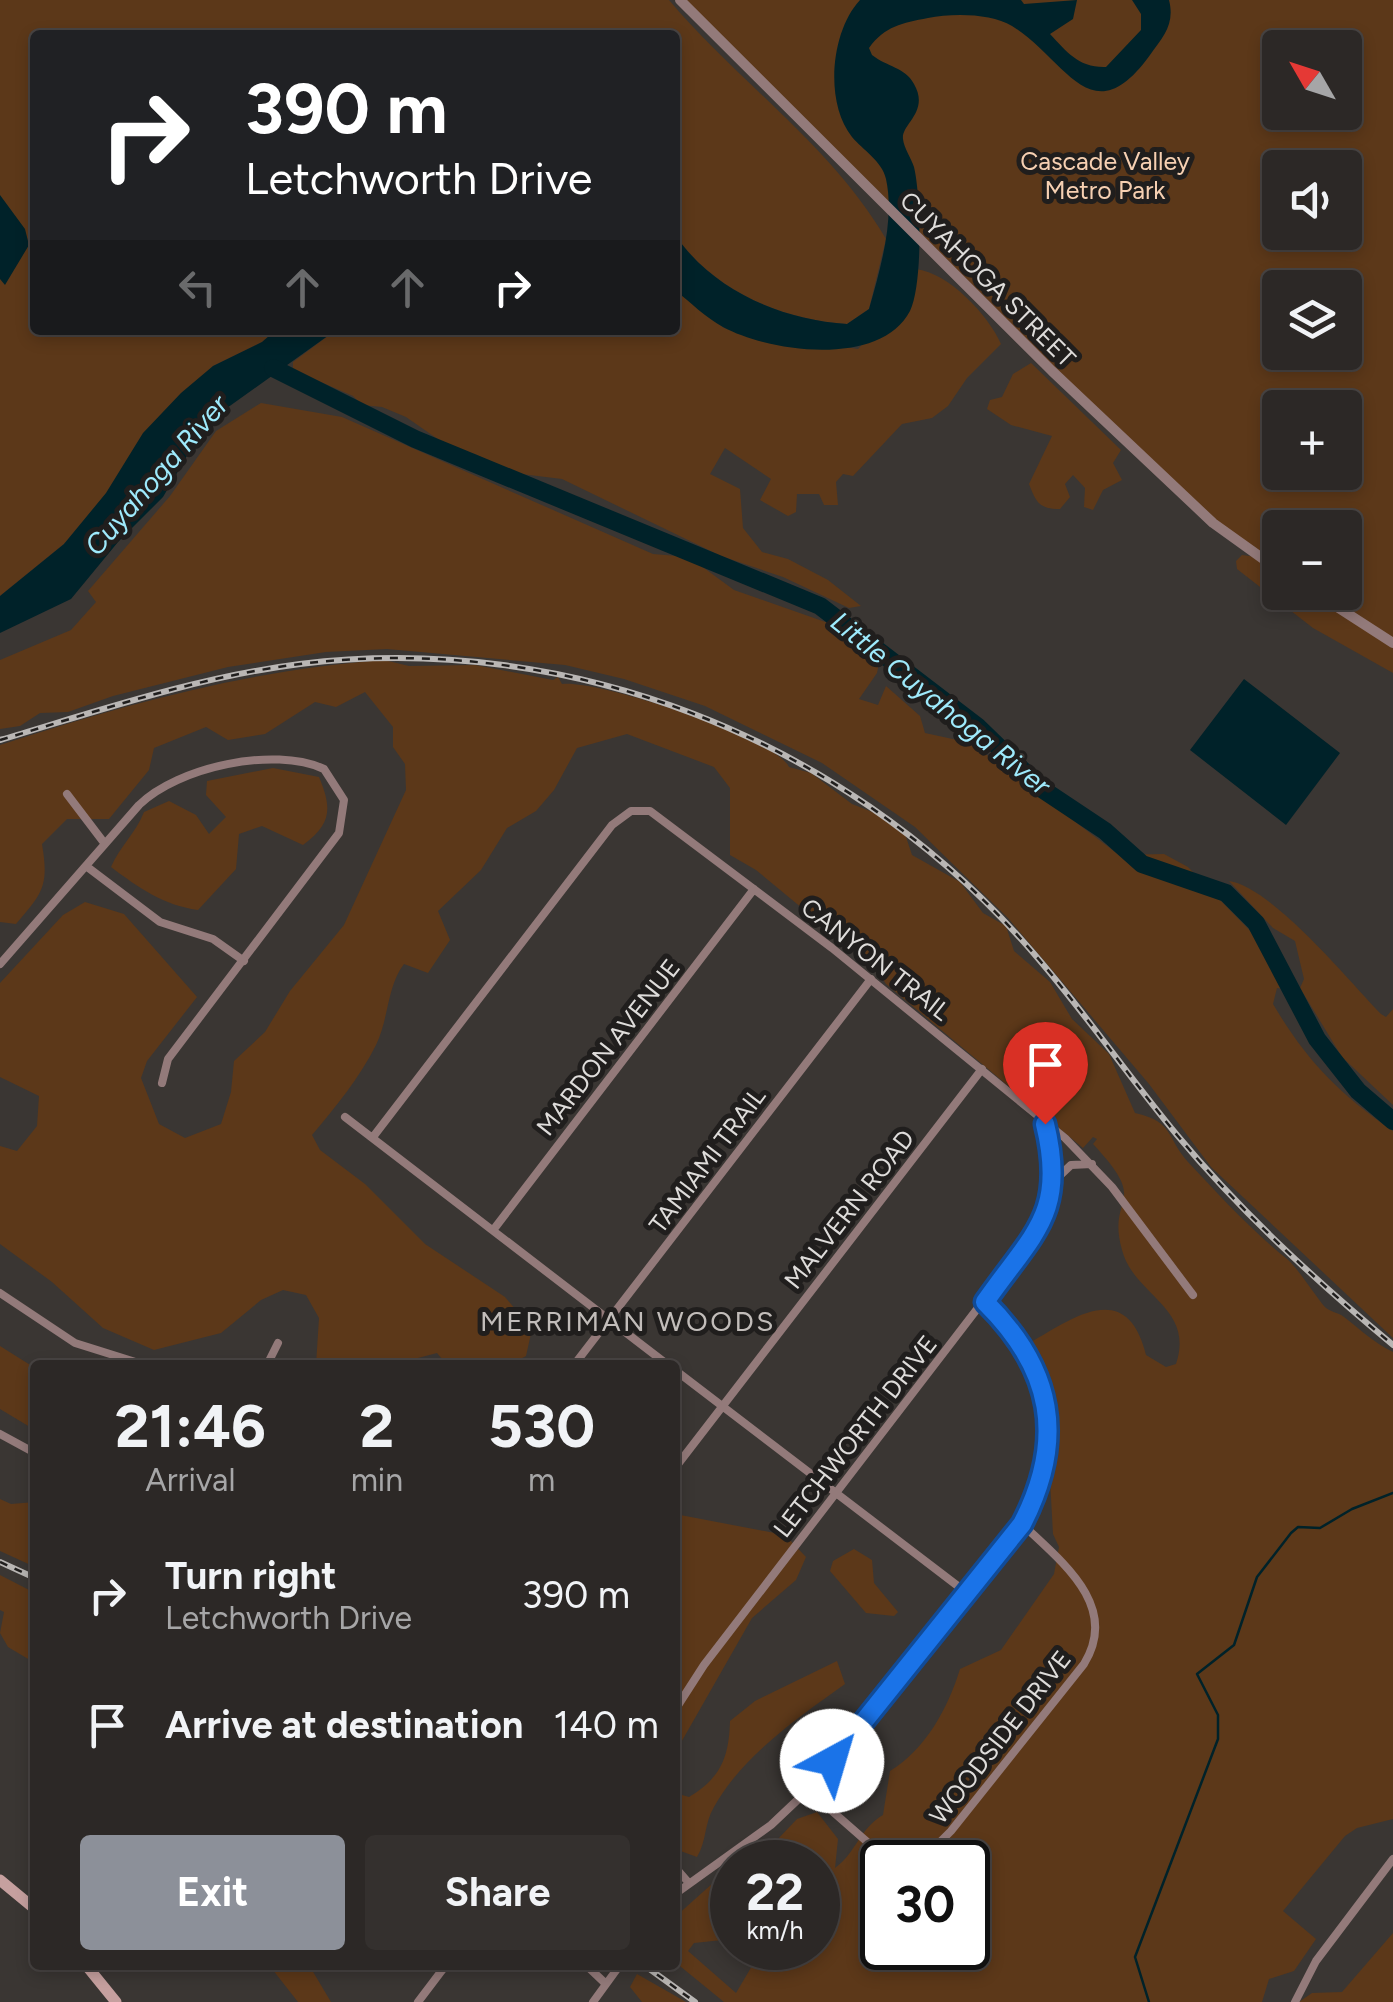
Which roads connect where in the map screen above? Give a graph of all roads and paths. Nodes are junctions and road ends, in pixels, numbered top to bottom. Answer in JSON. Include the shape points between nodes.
{"nodes":[{"id":1,"x":680,"y":0,"type":"edge"},
{"id":2,"x":1262,"y":558,"type":"edge"},
{"id":3,"x":1342,"y":610,"type":"edge"},
{"id":4,"x":1393,"y":643,"type":"edge"},
{"id":5,"x":67,"y":794,"type":"dead end"},
{"id":6,"x":104,"y":844,"type":"junction"},
{"id":7,"x":86,"y":866,"type":"junction"},
{"id":8,"x":754,"y":889,"type":"junction"},
{"id":9,"x":244,"y":961,"type":"junction"},
{"id":10,"x":0,"y":964,"type":"edge"},
{"id":11,"x":871,"y":979,"type":"junction"},
{"id":12,"x":982,"y":1069,"type":"junction"},
{"id":13,"x":162,"y":1084,"type":"dead end"},
{"id":14,"x":345,"y":1117,"type":"dead end"},
{"id":15,"x":1045,"y":1124,"type":"junction"},
{"id":16,"x":373,"y":1137,"type":"junction"},
{"id":17,"x":1092,"y":1164,"type":"junction"},
{"id":18,"x":1054,"y":1181,"type":"junction"},
{"id":19,"x":494,"y":1229,"type":"junction"},
{"id":20,"x":0,"y":1293,"type":"edge"},
{"id":21,"x":1192,"y":1294,"type":"dead end"},
{"id":22,"x":985,"y":1302,"type":"junction"},
{"id":23,"x":608,"y":1320,"type":"junction"},
{"id":24,"x":278,"y":1343,"type":"dead end"},
{"id":25,"x":128,"y":1360,"type":"edge"},
{"id":26,"x":270,"y":1360,"type":"edge"},
{"id":27,"x":578,"y":1360,"type":"edge"},
{"id":28,"x":661,"y":1360,"type":"edge"},
{"id":29,"x":680,"y":1374,"type":"edge"},
{"id":30,"x":721,"y":1408,"type":"junction"},
{"id":31,"x":0,"y":1434,"type":"edge"},
{"id":32,"x":30,"y":1451,"type":"edge"},
{"id":33,"x":680,"y":1461,"type":"edge"},
{"id":34,"x":835,"y":1494,"type":"junction"},
{"id":35,"x":1022,"y":1524,"type":"junction"},
{"id":36,"x":967,"y":1593,"type":"junction"},
{"id":37,"x":680,"y":1703,"type":"edge"},
{"id":38,"x":808,"y":1790,"type":"junction"},
{"id":39,"x":1393,"y":1859,"type":"edge"},
{"id":40,"x":680,"y":1873,"type":"edge"},
{"id":41,"x":0,"y":1880,"type":"edge"},
{"id":42,"x":688,"y":1882,"type":"junction"},
{"id":43,"x":680,"y":1889,"type":"edge"},
{"id":44,"x":30,"y":1905,"type":"edge"},
{"id":45,"x":90,"y":1970,"type":"edge"},
{"id":46,"x":442,"y":1970,"type":"edge"},
{"id":47,"x":591,"y":1970,"type":"edge"},
{"id":48,"x":616,"y":1970,"type":"edge"},
{"id":49,"x":606,"y":1984,"type":"junction"},
{"id":50,"x":116,"y":2002,"type":"edge"},
{"id":51,"x":418,"y":2002,"type":"edge"},
{"id":52,"x":593,"y":2002,"type":"edge"},
{"id":53,"x":1295,"y":2002,"type":"edge"}],
"edges":[{"from":1,"to":2,"type":"street","name":"CUYAHOGA STREET","via":[[1213,523]]},
{"from":3,"to":4,"type":"street"},
{"from":5,"to":6,"type":"street"},
{"from":6,"to":7,"type":"street"},
{"from":6,"to":9,"type":"street","via":[[150,795],[199,769],[302,761],[324,769],[340,788],[344,812],[338,833]]},
{"from":7,"to":9,"type":"street","via":[[147,914],[219,942]]},
{"from":7,"to":10,"type":"street"},
{"from":8,"to":11,"type":"street","name":"CANYON TRAIL"},
{"from":8,"to":16,"type":"street","name":"CANYON TRAIL","via":[[657,814],[624,815]]},
{"from":8,"to":19,"type":"street","name":"MARDON AVENUE"},
{"from":9,"to":13,"type":"street","via":[[168,1060]]},
{"from":11,"to":12,"type":"street","name":"CANYON TRAIL"},
{"from":11,"to":23,"type":"street","name":"TAMIAMI TRAIL"},
{"from":12,"to":15,"type":"street","name":"CANYON TRAIL"},
{"from":12,"to":30,"type":"street","name":"MALVERN ROAD"},
{"from":14,"to":16,"type":"street"},
{"from":15,"to":17,"type":"street","name":"CANYON TRAIL"},
{"from":15,"to":18,"type":"street","name":"LETCHWORTH DRIVE"},
{"from":16,"to":19,"type":"street"},
{"from":17,"to":18,"type":"street","name":"LETCHWORTH DRIVE","via":[[1071,1165]]},
{"from":17,"to":21,"type":"street","name":"CANYON TRAIL"},
{"from":18,"to":22,"type":"street","name":"LETCHWORTH DRIVE","via":[[1040,1226]]},
{"from":19,"to":23,"type":"street"},
{"from":20,"to":25,"type":"street","via":[[75,1343]]},
{"from":22,"to":34,"type":"street","name":"LETCHWORTH DRIVE"},
{"from":22,"to":35,"type":"street","via":[[1021,1345],[1048,1411],[1046,1470]]},
{"from":23,"to":27,"type":"street","name":"TAMIAMI TRAIL"},
{"from":23,"to":28,"type":"street"},
{"from":24,"to":26,"type":"street"},
{"from":29,"to":30,"type":"street"},
{"from":30,"to":33,"type":"street","name":"MALVERN ROAD"},
{"from":30,"to":34,"type":"street"},
{"from":31,"to":32,"type":"street"},
{"from":34,"to":36,"type":"street"},
{"from":34,"to":37,"type":"street","name":"LETCHWORTH DRIVE"},
{"from":35,"to":36,"type":"street"},
{"from":35,"to":38,"type":"street","name":"WOODSIDE DRIVE","via":[[1088,1592],[1097,1616],[1095,1645],[952,1832],[922,1855],[888,1856]]},
{"from":36,"to":38,"type":"street"},
{"from":38,"to":42,"type":"street","via":[[753,1839]]},
{"from":39,"to":53,"type":"street","via":[[1316,1962]]},
{"from":40,"to":42,"type":"street"},
{"from":41,"to":44,"type":"main road"},
{"from":42,"to":43,"type":"street"},
{"from":45,"to":50,"type":"main road"},
{"from":46,"to":51,"type":"street"},
{"from":47,"to":49,"type":"street"},
{"from":48,"to":49,"type":"street"},
{"from":49,"to":52,"type":"street"}]}
